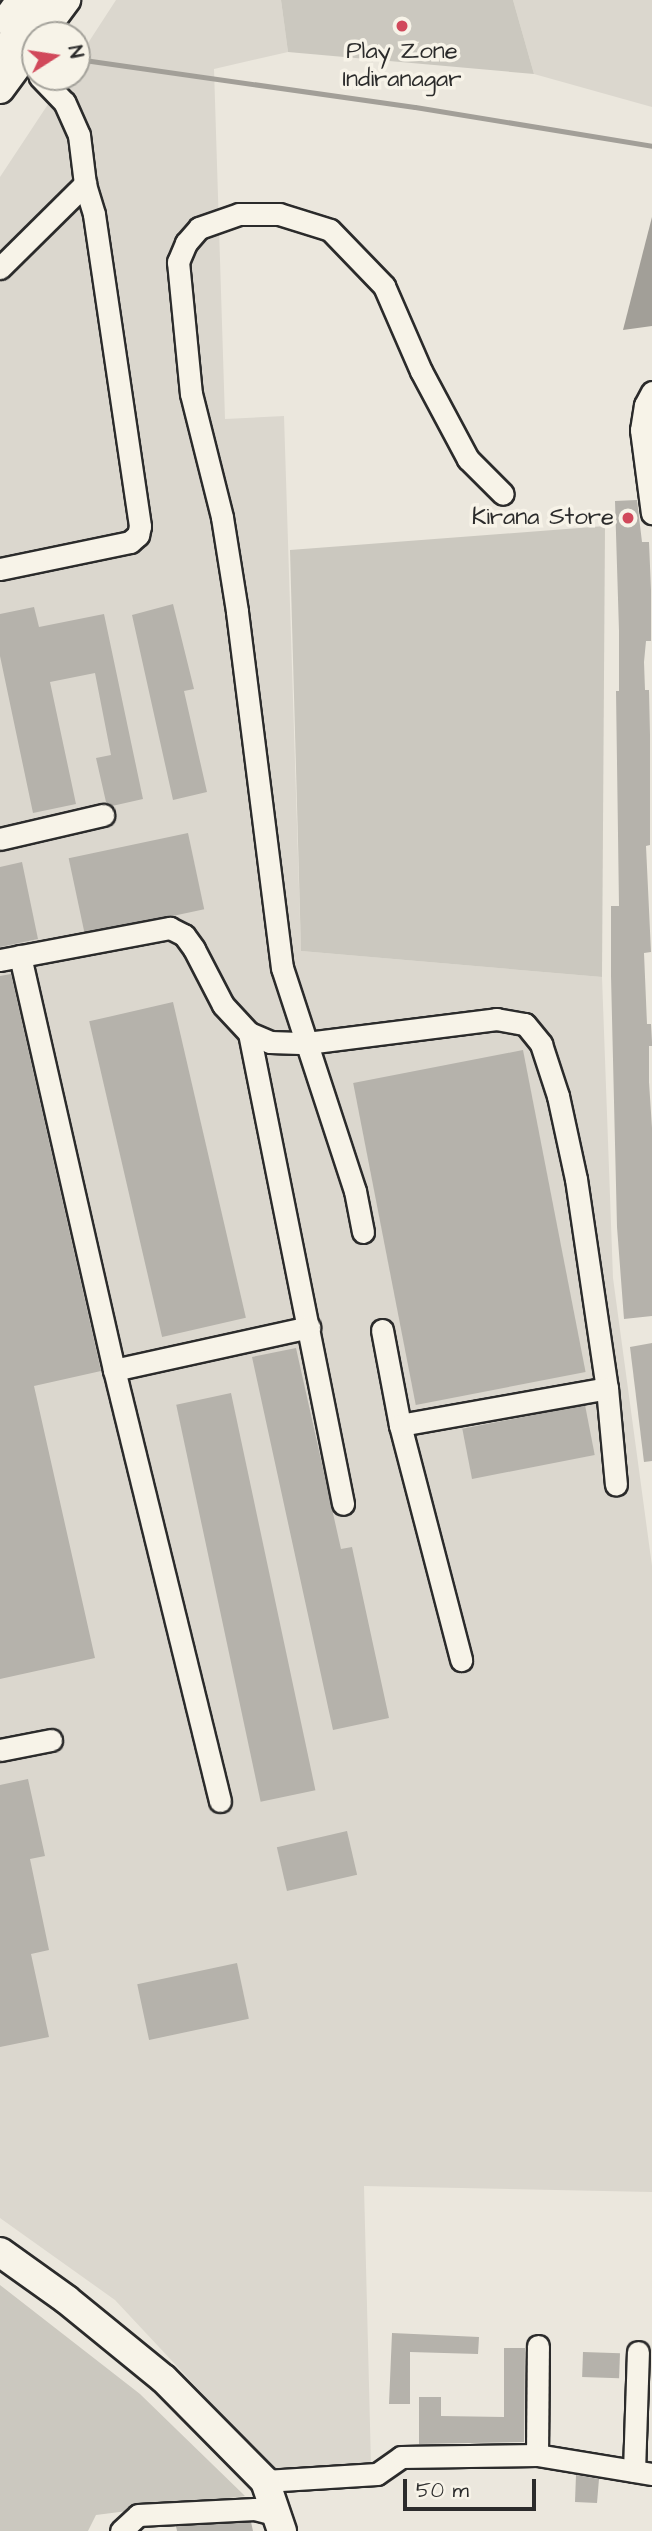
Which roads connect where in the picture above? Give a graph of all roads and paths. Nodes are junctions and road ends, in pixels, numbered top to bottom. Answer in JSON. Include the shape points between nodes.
{"nodes":[{"id":1,"x":16,"y":0,"type":"edge"},
{"id":2,"x":42,"y":0,"type":"edge"},
{"id":3,"x":66,"y":0,"type":"edge"},
{"id":4,"x":50,"y":21,"type":"edge"},
{"id":5,"x":0,"y":22,"type":"edge"},
{"id":6,"x":19,"y":65,"type":"edge"},
{"id":7,"x":85,"y":184,"type":"junction"},
{"id":8,"x":0,"y":268,"type":"edge"},
{"id":9,"x":652,"y":392,"type":"edge"},
{"id":10,"x":503,"y":494,"type":"dead end"},
{"id":11,"x":652,"y":513,"type":"edge"},
{"id":12,"x":0,"y":569,"type":"edge"},
{"id":13,"x":103,"y":815,"type":"dead end"},
{"id":14,"x":0,"y":839,"type":"edge"},
{"id":15,"x":10,"y":958,"type":"edge"},
{"id":16,"x":249,"y":1033,"type":"junction"},
{"id":17,"x":307,"y":1043,"type":"junction"},
{"id":18,"x":363,"y":1232,"type":"dead end"},
{"id":19,"x":309,"y":1327,"type":"junction"},
{"id":20,"x":382,"y":1330,"type":"dead end"},
{"id":21,"x":114,"y":1370,"type":"junction"},
{"id":22,"x":607,"y":1388,"type":"junction"},
{"id":23,"x":400,"y":1425,"type":"junction"},
{"id":24,"x":616,"y":1485,"type":"dead end"},
{"id":25,"x":343,"y":1504,"type":"dead end"},
{"id":26,"x":461,"y":1660,"type":"dead end"},
{"id":27,"x":51,"y":1741,"type":"dead end"},
{"id":28,"x":0,"y":1751,"type":"edge"},
{"id":29,"x":220,"y":1801,"type":"dead end"},
{"id":30,"x":0,"y":2252,"type":"edge"},
{"id":31,"x":538,"y":2346,"type":"dead end"},
{"id":32,"x":638,"y":2352,"type":"dead end"},
{"id":33,"x":537,"y":2455,"type":"junction"},
{"id":34,"x":643,"y":2472,"type":"edge"},
{"id":35,"x":265,"y":2481,"type":"junction"},
{"id":36,"x":280,"y":2523,"type":"edge"},
{"id":37,"x":121,"y":2531,"type":"edge"}],
"edges":[{"from":1,"to":5,"type":"street"},
{"from":2,"to":6,"type":"main road"},
{"from":3,"to":4,"type":"main road"},
{"from":6,"to":7,"type":"street","via":[[64,102],[79,135]]},
{"from":7,"to":8,"type":"street"},
{"from":7,"to":12,"type":"street","via":[[94,214],[140,526],[130,542]]},
{"from":9,"to":11,"type":"street","via":[[641,430]]},
{"from":10,"to":17,"type":"street","via":[[468,458],[421,371],[384,286],[330,230],[279,214],[239,214],[199,228],[186,243],[178,262],[191,394],[222,517],[235,598],[282,968]]},
{"from":13,"to":14,"type":"street"},
{"from":15,"to":16,"type":"street","via":[[170,928],[184,935],[223,1005]]},
{"from":15,"to":21,"type":"street"},
{"from":16,"to":17,"type":"street","via":[[270,1042]]},
{"from":16,"to":19,"type":"street"},
{"from":17,"to":18,"type":"street","via":[[355,1191]]},
{"from":17,"to":22,"type":"street","via":[[496,1019],[525,1024],[533,1031],[558,1096],[576,1179]]},
{"from":19,"to":21,"type":"street"},
{"from":19,"to":25,"type":"street"},
{"from":20,"to":23,"type":"street"},
{"from":21,"to":29,"type":"street"},
{"from":22,"to":23,"type":"street"},
{"from":22,"to":24,"type":"street"},
{"from":23,"to":26,"type":"street"},
{"from":27,"to":28,"type":"street"},
{"from":30,"to":35,"type":"main road","via":[[164,2379]]},
{"from":31,"to":33,"type":"street"},
{"from":32,"to":34,"type":"street"},
{"from":33,"to":34,"type":"street"},
{"from":33,"to":35,"type":"street","via":[[401,2456],[377,2474]]},
{"from":35,"to":36,"type":"main road"},
{"from":36,"to":37,"type":"street","via":[[255,2509],[138,2515]]}]}
